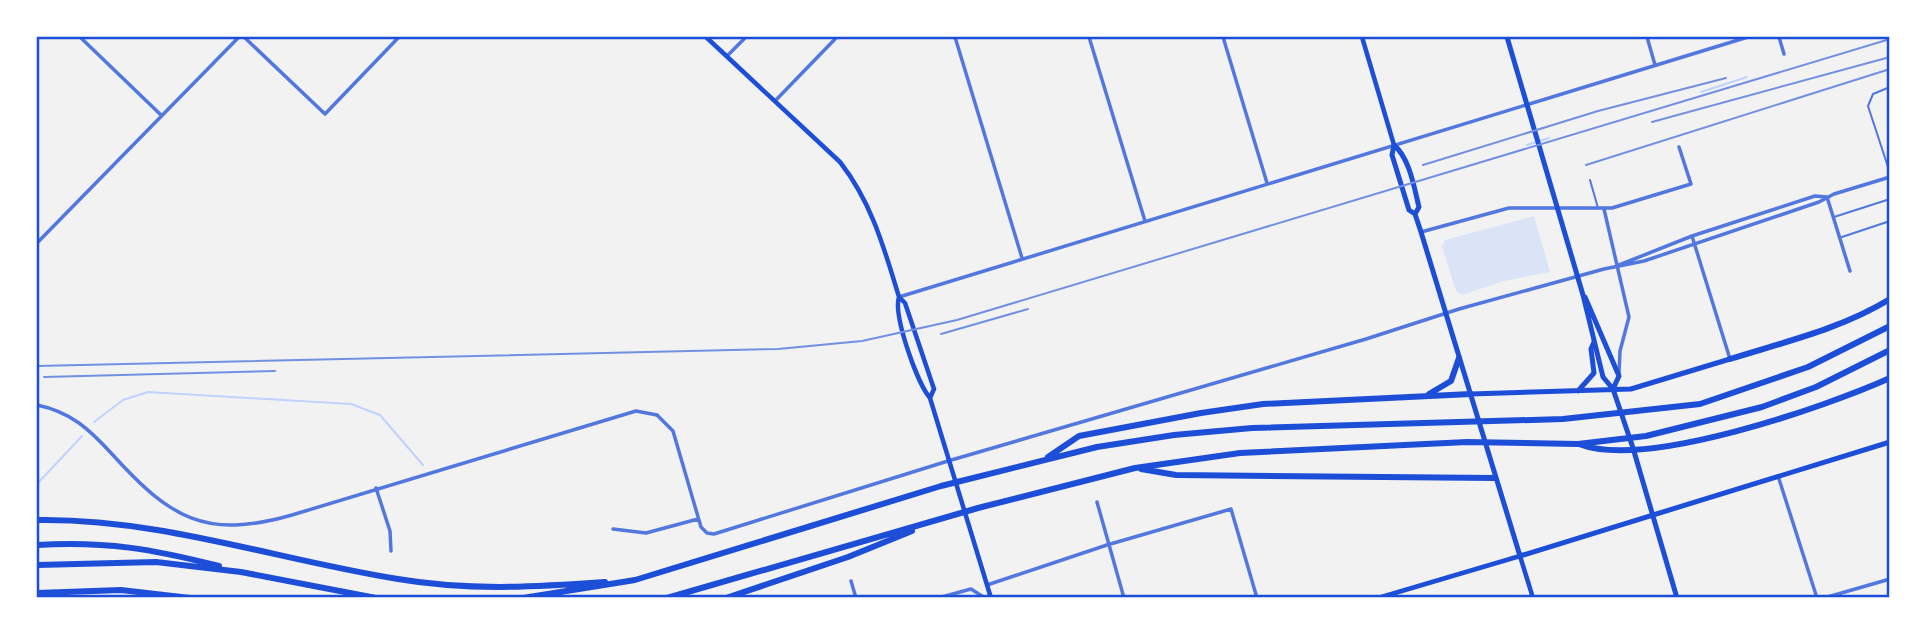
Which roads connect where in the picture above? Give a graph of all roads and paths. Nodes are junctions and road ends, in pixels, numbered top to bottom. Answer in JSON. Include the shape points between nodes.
{"nodes":[{"id":1,"x":80,"y":37,"type":"edge"},
{"id":2,"x":241,"y":37,"type":"edge"},
{"id":3,"x":399,"y":37,"type":"edge"},
{"id":4,"x":706,"y":37,"type":"edge"},
{"id":5,"x":746,"y":37,"type":"edge"},
{"id":6,"x":837,"y":37,"type":"edge"},
{"id":7,"x":955,"y":37,"type":"edge"},
{"id":8,"x":1089,"y":37,"type":"edge"},
{"id":9,"x":1223,"y":37,"type":"edge"},
{"id":10,"x":1362,"y":37,"type":"edge"},
{"id":11,"x":1507,"y":37,"type":"edge"},
{"id":12,"x":1647,"y":37,"type":"edge"},
{"id":13,"x":1748,"y":37,"type":"edge"},
{"id":14,"x":1779,"y":37,"type":"edge"},
{"id":15,"x":1784,"y":54,"type":"dead end"},
{"id":16,"x":727,"y":56,"type":"junction"},
{"id":17,"x":1655,"y":65,"type":"junction"},
{"id":18,"x":1890,"y":87,"type":"edge"},
{"id":19,"x":775,"y":101,"type":"junction"},
{"id":20,"x":160,"y":115,"type":"junction"},
{"id":21,"x":1394,"y":145,"type":"junction"},
{"id":22,"x":1679,"y":147,"type":"dead end"},
{"id":23,"x":1890,"y":175,"type":"edge"},
{"id":24,"x":1590,"y":180,"type":"dead end"},
{"id":25,"x":1267,"y":183,"type":"junction"},
{"id":26,"x":1827,"y":197,"type":"junction"},
{"id":27,"x":1890,"y":199,"type":"edge"},
{"id":28,"x":1601,"y":209,"type":"junction"},
{"id":29,"x":1415,"y":214,"type":"junction"},
{"id":30,"x":1833,"y":218,"type":"junction"},
{"id":31,"x":1145,"y":221,"type":"junction"},
{"id":32,"x":1890,"y":221,"type":"edge"},
{"id":33,"x":1421,"y":232,"type":"junction"},
{"id":34,"x":1692,"y":236,"type":"junction"},
{"id":35,"x":1839,"y":238,"type":"junction"},
{"id":36,"x":37,"y":243,"type":"edge"},
{"id":37,"x":1694,"y":243,"type":"junction"},
{"id":38,"x":1022,"y":258,"type":"junction"},
{"id":39,"x":1617,"y":266,"type":"junction"},
{"id":40,"x":1850,"y":271,"type":"dead end"},
{"id":41,"x":1583,"y":295,"type":"junction"},
{"id":42,"x":899,"y":297,"type":"junction"},
{"id":43,"x":1890,"y":299,"type":"edge"},
{"id":44,"x":1446,"y":314,"type":"junction"},
{"id":45,"x":1890,"y":326,"type":"edge"},
{"id":46,"x":1594,"y":342,"type":"junction"},
{"id":47,"x":1890,"y":350,"type":"edge"},
{"id":48,"x":1459,"y":358,"type":"junction"},
{"id":49,"x":1730,"y":359,"type":"junction"},
{"id":50,"x":1619,"y":376,"type":"junction"},
{"id":51,"x":1890,"y":378,"type":"edge"},
{"id":52,"x":1613,"y":389,"type":"junction"},
{"id":53,"x":1578,"y":391,"type":"junction"},
{"id":54,"x":1471,"y":394,"type":"junction"},
{"id":55,"x":1427,"y":395,"type":"junction"},
{"id":56,"x":930,"y":398,"type":"junction"},
{"id":57,"x":37,"y":405,"type":"edge"},
{"id":58,"x":1890,"y":442,"type":"edge"},
{"id":59,"x":1578,"y":444,"type":"junction"},
{"id":60,"x":1044,"y":460,"type":"junction"},
{"id":61,"x":948,"y":461,"type":"junction"},
{"id":62,"x":1135,"y":468,"type":"junction"},
{"id":63,"x":1495,"y":478,"type":"junction"},
{"id":64,"x":1779,"y":479,"type":"junction"},
{"id":65,"x":376,"y":488,"type":"junction"},
{"id":66,"x":1097,"y":502,"type":"dead end"},
{"id":67,"x":1654,"y":517,"type":"junction"},
{"id":68,"x":698,"y":519,"type":"junction"},
{"id":69,"x":37,"y":520,"type":"edge"},
{"id":70,"x":936,"y":520,"type":"junction"},
{"id":71,"x":613,"y":529,"type":"dead end"},
{"id":72,"x":37,"y":545,"type":"edge"},
{"id":73,"x":1107,"y":545,"type":"junction"},
{"id":74,"x":391,"y":551,"type":"dead end"},
{"id":75,"x":1520,"y":556,"type":"junction"},
{"id":76,"x":37,"y":565,"type":"edge"},
{"id":77,"x":241,"y":572,"type":"junction"},
{"id":78,"x":1890,"y":579,"type":"edge"},
{"id":79,"x":635,"y":580,"type":"junction"},
{"id":80,"x":851,"y":582,"type":"dead end"},
{"id":81,"x":987,"y":585,"type":"junction"},
{"id":82,"x":81,"y":591,"type":"junction"},
{"id":83,"x":37,"y":593,"type":"edge"},
{"id":84,"x":1392,"y":596,"type":"edge"},
{"id":85,"x":40,"y":598,"type":"edge"},
{"id":86,"x":190,"y":598,"type":"edge"},
{"id":87,"x":376,"y":598,"type":"edge"},
{"id":88,"x":523,"y":598,"type":"edge"},
{"id":89,"x":667,"y":598,"type":"edge"},
{"id":90,"x":726,"y":598,"type":"edge"},
{"id":91,"x":856,"y":598,"type":"edge"},
{"id":92,"x":938,"y":598,"type":"edge"},
{"id":93,"x":985,"y":598,"type":"edge"},
{"id":94,"x":991,"y":598,"type":"edge"},
{"id":95,"x":1124,"y":598,"type":"edge"},
{"id":96,"x":1257,"y":598,"type":"edge"},
{"id":97,"x":1378,"y":598,"type":"edge"},
{"id":98,"x":1533,"y":598,"type":"edge"},
{"id":99,"x":1677,"y":598,"type":"edge"},
{"id":100,"x":1817,"y":598,"type":"edge"},
{"id":101,"x":1824,"y":598,"type":"edge"}],
"edges":[{"from":1,"to":20,"type":"street"},
{"from":2,"to":3,"type":"street","via":[[325,114]]},
{"from":2,"to":20,"type":"street"},
{"from":4,"to":16,"type":"main road"},
{"from":5,"to":16,"type":"street"},
{"from":6,"to":19,"type":"street"},
{"from":7,"to":38,"type":"street"},
{"from":8,"to":31,"type":"street"},
{"from":9,"to":25,"type":"street"},
{"from":10,"to":21,"type":"main road"},
{"from":11,"to":41,"type":"main road"},
{"from":12,"to":17,"type":"street"},
{"from":13,"to":17,"type":"street"},
{"from":14,"to":15,"type":"street"},
{"from":16,"to":19,"type":"main road"},
{"from":17,"to":21,"type":"street"},
{"from":18,"to":23,"type":"lane","via":[[1873,94],[1868,106]]},
{"from":19,"to":42,"type":"main road","via":[[857,184],[871,208]]},
{"from":20,"to":36,"type":"street"},
{"from":21,"to":25,"type":"street"},
{"from":21,"to":29,"type":"main road","via":[[1395,166],[1409,210]]},
{"from":21,"to":29,"type":"main road","via":[[1402,152],[1413,185],[1419,207]]},
{"from":22,"to":28,"type":"street","via":[[1691,184]]},
{"from":23,"to":26,"type":"street"},
{"from":24,"to":28,"type":"lane"},
{"from":25,"to":31,"type":"street"},
{"from":26,"to":30,"type":"street"},
{"from":26,"to":34,"type":"street","via":[[1815,196]]},
{"from":26,"to":37,"type":"street"},
{"from":27,"to":30,"type":"lane"},
{"from":28,"to":33,"type":"street","via":[[1498,210]]},
{"from":28,"to":39,"type":"street"},
{"from":29,"to":33,"type":"main road"},
{"from":30,"to":35,"type":"street"},
{"from":31,"to":38,"type":"street"},
{"from":32,"to":35,"type":"lane"},
{"from":33,"to":44,"type":"main road"},
{"from":34,"to":37,"type":"street"},
{"from":34,"to":39,"type":"street"},
{"from":35,"to":40,"type":"street"},
{"from":37,"to":39,"type":"street"},
{"from":37,"to":49,"type":"street"},
{"from":38,"to":42,"type":"street"},
{"from":39,"to":44,"type":"street"},
{"from":39,"to":50,"type":"street","via":[[1629,324],[1620,351]]},
{"from":41,"to":46,"type":"main road"},
{"from":41,"to":50,"type":"main road"},
{"from":42,"to":56,"type":"main road","via":[[896,306],[905,337]]},
{"from":42,"to":56,"type":"main road","via":[[934,389]]},
{"from":43,"to":49,"type":"highway","via":[[1868,313]]},
{"from":44,"to":48,"type":"main road"},
{"from":44,"to":61,"type":"street"},
{"from":45,"to":60,"type":"highway","via":[[1756,387],[1700,404],[1606,417],[1252,428],[1174,435]]},
{"from":46,"to":52,"type":"main road","via":[[1603,377]]},
{"from":46,"to":53,"type":"main road","via":[[1594,373]]},
{"from":47,"to":59,"type":"highway","via":[[1816,387],[1762,407],[1646,436]]},
{"from":48,"to":54,"type":"main road"},
{"from":48,"to":55,"type":"highway","via":[[1451,381]]},
{"from":49,"to":52,"type":"main road","via":[[1631,389]]},
{"from":50,"to":52,"type":"main road"},
{"from":51,"to":59,"type":"highway","via":[[1791,417],[1649,446],[1597,451]]},
{"from":52,"to":53,"type":"main road"},
{"from":52,"to":67,"type":"main road"},
{"from":53,"to":54,"type":"main road"},
{"from":54,"to":55,"type":"highway"},
{"from":54,"to":63,"type":"main road"},
{"from":55,"to":60,"type":"highway","via":[[1263,404],[1200,413],[1079,436]]},
{"from":56,"to":61,"type":"main road"},
{"from":57,"to":65,"type":"street","via":[[72,416],[155,499],[204,522],[251,526]]},
{"from":58,"to":64,"type":"main road"},
{"from":59,"to":62,"type":"highway","via":[[1467,442],[1240,453]]},
{"from":60,"to":79,"type":"highway","via":[[942,486]]},
{"from":61,"to":68,"type":"street","via":[[714,534],[707,533]]},
{"from":61,"to":81,"type":"main road"},
{"from":62,"to":63,"type":"highway","via":[[1176,475]]},
{"from":62,"to":70,"type":"highway"},
{"from":63,"to":75,"type":"main road"},
{"from":64,"to":67,"type":"main road"},
{"from":64,"to":100,"type":"street"},
{"from":65,"to":68,"type":"street","via":[[636,411],[657,415],[673,431]]},
{"from":65,"to":74,"type":"street","via":[[390,531]]},
{"from":66,"to":73,"type":"street"},
{"from":67,"to":75,"type":"main road"},
{"from":67,"to":99,"type":"main road"},
{"from":68,"to":71,"type":"street","via":[[646,533]]},
{"from":69,"to":79,"type":"highway","via":[[168,532],[395,579],[471,588]]},
{"from":70,"to":89,"type":"highway"},
{"from":70,"to":90,"type":"highway","via":[[848,557]]},
{"from":72,"to":77,"type":"highway","via":[[148,548]]},
{"from":73,"to":81,"type":"street"},
{"from":73,"to":95,"type":"street"},
{"from":73,"to":96,"type":"street","via":[[1231,509]]},
{"from":75,"to":84,"type":"main road"},
{"from":75,"to":98,"type":"main road"},
{"from":76,"to":77,"type":"highway","via":[[156,562]]},
{"from":77,"to":87,"type":"highway"},
{"from":78,"to":101,"type":"street"},
{"from":79,"to":88,"type":"highway"},
{"from":80,"to":91,"type":"street"},
{"from":81,"to":94,"type":"main road"},
{"from":82,"to":83,"type":"highway"},
{"from":82,"to":85,"type":"highway"},
{"from":82,"to":86,"type":"highway","via":[[121,590]]},
{"from":84,"to":97,"type":"main road"},
{"from":92,"to":93,"type":"street","via":[[971,589]]}]}
